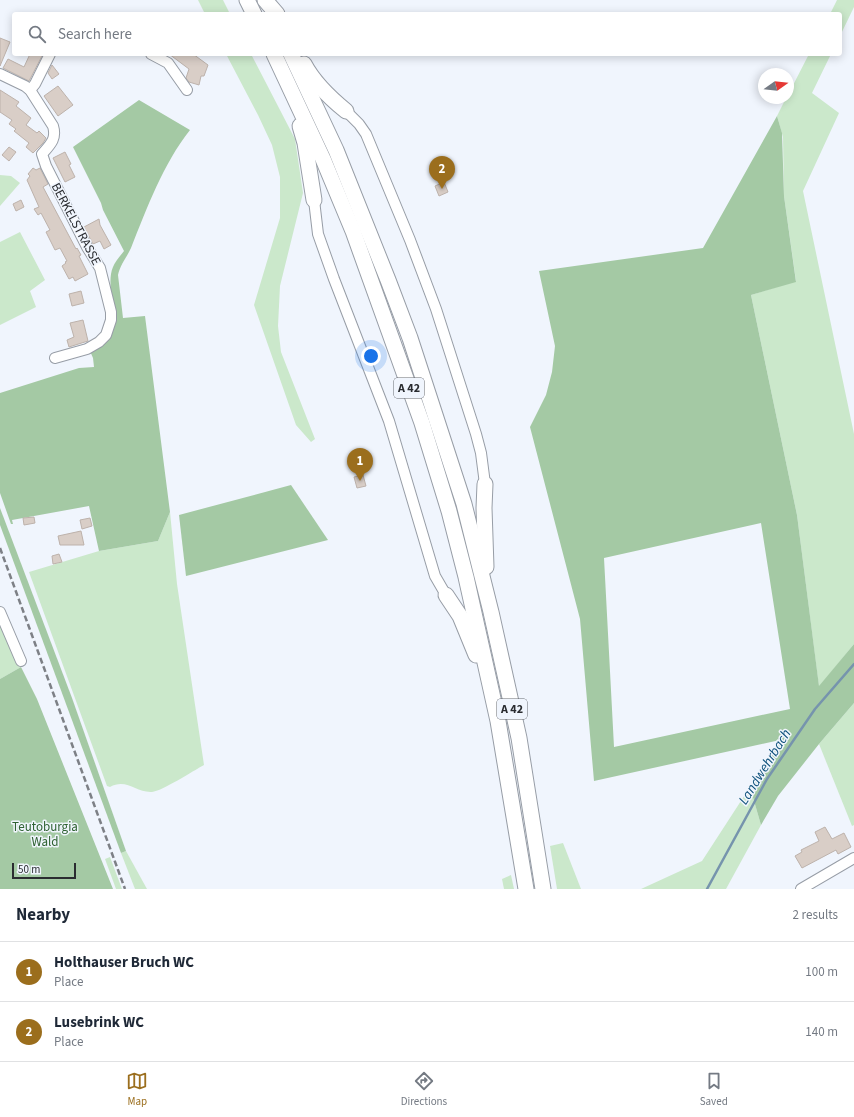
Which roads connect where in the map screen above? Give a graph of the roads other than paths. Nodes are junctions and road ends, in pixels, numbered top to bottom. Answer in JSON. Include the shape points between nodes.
{"nodes":[{"id":1,"x":247,"y":0,"type":"edge"},
{"id":2,"x":264,"y":0,"type":"edge"},
{"id":3,"x":253,"y":12,"type":"edge"},
{"id":4,"x":269,"y":12,"type":"edge"},
{"id":5,"x":276,"y":12,"type":"edge"},
{"id":6,"x":49,"y":56,"type":"edge"},
{"id":7,"x":155,"y":56,"type":"edge"},
{"id":8,"x":275,"y":56,"type":"edge"},
{"id":9,"x":292,"y":56,"type":"edge"},
{"id":10,"x":300,"y":56,"type":"edge"},
{"id":11,"x":281,"y":68,"type":"junction"},
{"id":12,"x":0,"y":74,"type":"edge"},
{"id":13,"x":30,"y":90,"type":"junction"},
{"id":14,"x":188,"y":90,"type":"dead end"},
{"id":15,"x":346,"y":111,"type":"joint"},
{"id":16,"x":314,"y":200,"type":"joint"},
{"id":17,"x":55,"y":358,"type":"dead end"},
{"id":18,"x":485,"y":484,"type":"joint"},
{"id":19,"x":446,"y":595,"type":"joint"},
{"id":20,"x":0,"y":612,"type":"edge"},
{"id":21,"x":491,"y":612,"type":"junction"},
{"id":22,"x":20,"y":661,"type":"dead end"},
{"id":23,"x":498,"y":721,"type":"junction"},
{"id":24,"x":854,"y":858,"type":"edge"},
{"id":25,"x":526,"y":889,"type":"edge"},
{"id":26,"x":543,"y":889,"type":"edge"},
{"id":27,"x":801,"y":889,"type":"edge"}],
"edges":[{"from":1,"to":3,"type":"highway"},
{"from":2,"to":4,"type":"highway"},
{"from":2,"to":5,"type":"highway"},
{"from":6,"to":13,"type":"street"},
{"from":7,"to":14,"type":"street","via":[[168,63]]},
{"from":8,"to":11,"type":"highway","number":"A 42"},
{"from":9,"to":21,"type":"highway","number":"A 42","via":[[336,150],[410,338],[464,504]]},
{"from":10,"to":15,"type":"highway","via":[[307,71],[329,98]]},
{"from":11,"to":16,"type":"highway","via":[[286,97],[305,143]]},
{"from":11,"to":23,"type":"highway","number":"A 42","via":[[353,231],[422,423],[466,577]]},
{"from":12,"to":13,"type":"street","name":"BERKELSTRASSE"},
{"from":13,"to":17,"type":"street","name":"BERKELSTRASSE","via":[[55,131],[54,140],[42,154],[46,166],[100,268],[111,312],[106,335],[99,342],[87,349]]},
{"from":15,"to":18,"type":"street","via":[[366,134],[410,240],[436,310],[476,434]]},
{"from":16,"to":19,"type":"street","via":[[318,234],[389,421],[435,576]]},
{"from":18,"to":21,"type":"highway","via":[[486,564]]},
{"from":19,"to":23,"type":"highway","via":[[466,629]]},
{"from":20,"to":22,"type":"street"},
{"from":21,"to":26,"type":"highway","number":"A 42","via":[[519,738]]},
{"from":23,"to":25,"type":"highway","number":"A 42"},
{"from":24,"to":27,"type":"street"}]}
